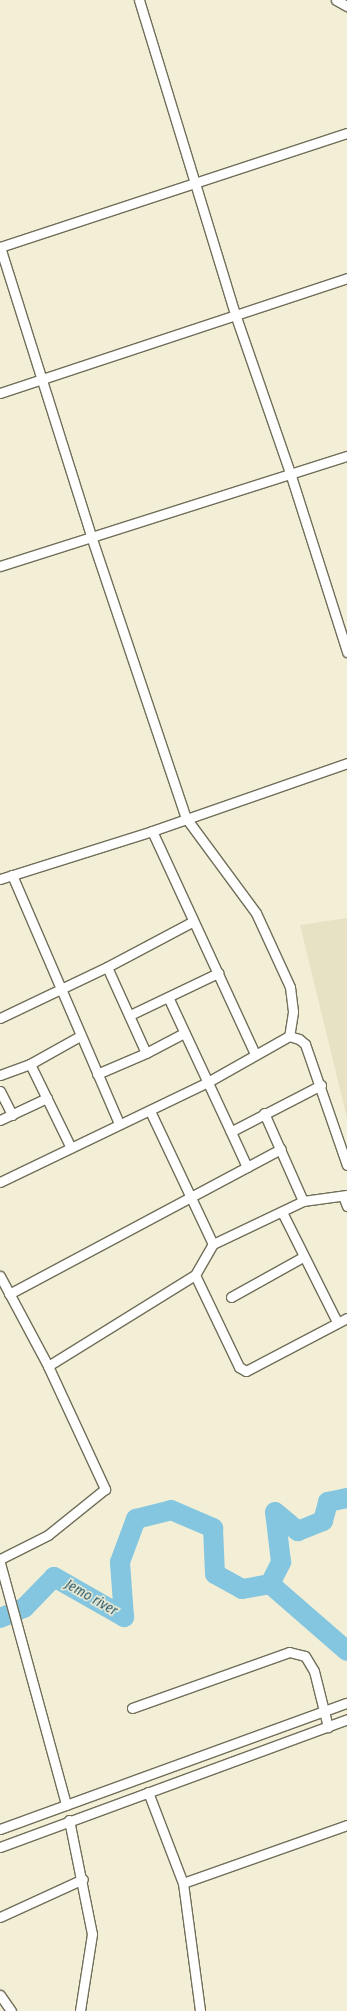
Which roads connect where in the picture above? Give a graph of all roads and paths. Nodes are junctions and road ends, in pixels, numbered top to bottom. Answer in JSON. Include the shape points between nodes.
{"nodes":[{"id":1,"x":139,"y":0,"type":"edge"},
{"id":2,"x":336,"y":0,"type":"edge"},
{"id":3,"x":347,"y":6,"type":"edge"},
{"id":4,"x":347,"y":133,"type":"edge"},
{"id":5,"x":194,"y":181,"type":"junction"},
{"id":6,"x":0,"y":247,"type":"edge"},
{"id":7,"x":347,"y":278,"type":"edge"},
{"id":8,"x":235,"y":314,"type":"junction"},
{"id":9,"x":42,"y":378,"type":"junction"},
{"id":10,"x":0,"y":393,"type":"edge"},
{"id":11,"x":347,"y":456,"type":"edge"},
{"id":12,"x":291,"y":476,"type":"junction"},
{"id":13,"x":91,"y":536,"type":"junction"},
{"id":14,"x":0,"y":566,"type":"edge"},
{"id":15,"x":347,"y":652,"type":"edge"},
{"id":16,"x":347,"y":763,"type":"edge"},
{"id":17,"x":186,"y":818,"type":"junction"},
{"id":18,"x":152,"y":830,"type":"junction"},
{"id":19,"x":12,"y":875,"type":"junction"},
{"id":20,"x":0,"y":879,"type":"edge"},
{"id":21,"x":192,"y":922,"type":"junction"},
{"id":22,"x":107,"y":967,"type":"junction"},
{"id":23,"x":218,"y":973,"type":"junction"},
{"id":24,"x":60,"y":990,"type":"junction"},
{"id":25,"x":168,"y":997,"type":"junction"},
{"id":26,"x":130,"y":1015,"type":"junction"},
{"id":27,"x":0,"y":1018,"type":"edge"},
{"id":28,"x":184,"y":1033,"type":"junction"},
{"id":29,"x":80,"y":1036,"type":"junction"},
{"id":30,"x":289,"y":1036,"type":"junction"},
{"id":31,"x":146,"y":1053,"type":"junction"},
{"id":32,"x":256,"y":1054,"type":"junction"},
{"id":33,"x":30,"y":1064,"type":"junction"},
{"id":34,"x":97,"y":1074,"type":"junction"},
{"id":35,"x":0,"y":1075,"type":"edge"},
{"id":36,"x":206,"y":1083,"type":"junction"},
{"id":37,"x":321,"y":1085,"type":"junction"},
{"id":38,"x":0,"y":1091,"type":"edge"},
{"id":39,"x":47,"y":1098,"type":"junction"},
{"id":40,"x":150,"y":1111,"type":"junction"},
{"id":41,"x":264,"y":1113,"type":"junction"},
{"id":42,"x":12,"y":1115,"type":"junction"},
{"id":43,"x":0,"y":1120,"type":"edge"},
{"id":44,"x":119,"y":1124,"type":"junction"},
{"id":45,"x":230,"y":1130,"type":"junction"},
{"id":46,"x":71,"y":1148,"type":"junction"},
{"id":47,"x":281,"y":1149,"type":"junction"},
{"id":48,"x":347,"y":1164,"type":"edge"},
{"id":49,"x":247,"y":1167,"type":"junction"},
{"id":50,"x":0,"y":1182,"type":"edge"},
{"id":51,"x":345,"y":1195,"type":"edge"},
{"id":52,"x":190,"y":1197,"type":"junction"},
{"id":53,"x":303,"y":1201,"type":"junction"},
{"id":54,"x":347,"y":1206,"type":"edge"},
{"id":55,"x":282,"y":1212,"type":"junction"},
{"id":56,"x":213,"y":1244,"type":"junction"},
{"id":57,"x":303,"y":1257,"type":"junction"},
{"id":58,"x":195,"y":1275,"type":"junction"},
{"id":59,"x":0,"y":1276,"type":"edge"},
{"id":60,"x":9,"y":1294,"type":"junction"},
{"id":61,"x":231,"y":1297,"type":"dead end"},
{"id":62,"x":347,"y":1318,"type":"edge"},
{"id":63,"x":337,"y":1322,"type":"junction"},
{"id":64,"x":48,"y":1366,"type":"junction"},
{"id":65,"x":0,"y":1559,"type":"edge"},
{"id":66,"x":0,"y":1563,"type":"edge"},
{"id":67,"x":347,"y":1703,"type":"edge"},
{"id":68,"x":132,"y":1708,"type":"dead end"},
{"id":69,"x":324,"y":1711,"type":"junction"},
{"id":70,"x":346,"y":1722,"type":"edge"},
{"id":71,"x":328,"y":1726,"type":"junction"},
{"id":72,"x":148,"y":1792,"type":"junction"},
{"id":73,"x":66,"y":1805,"type":"junction"},
{"id":74,"x":69,"y":1820,"type":"junction"},
{"id":75,"x":347,"y":1826,"type":"edge"},
{"id":76,"x":0,"y":1829,"type":"edge"},
{"id":77,"x":0,"y":1847,"type":"edge"},
{"id":78,"x":83,"y":1879,"type":"junction"},
{"id":79,"x":183,"y":1883,"type":"junction"},
{"id":80,"x":0,"y":1917,"type":"edge"},
{"id":81,"x":0,"y":1995,"type":"edge"},
{"id":82,"x":11,"y":2011,"type":"edge"},
{"id":83,"x":79,"y":2011,"type":"edge"},
{"id":84,"x":200,"y":2011,"type":"edge"}],
"edges":[{"from":1,"to":5,"type":"street"},
{"from":2,"to":3,"type":"street"},
{"from":4,"to":5,"type":"street"},
{"from":5,"to":6,"type":"street"},
{"from":5,"to":8,"type":"street"},
{"from":6,"to":9,"type":"street"},
{"from":7,"to":8,"type":"street"},
{"from":8,"to":9,"type":"street"},
{"from":8,"to":12,"type":"street"},
{"from":9,"to":10,"type":"street"},
{"from":9,"to":13,"type":"street"},
{"from":11,"to":12,"type":"street"},
{"from":12,"to":13,"type":"street"},
{"from":12,"to":15,"type":"street"},
{"from":13,"to":14,"type":"street"},
{"from":13,"to":17,"type":"street"},
{"from":16,"to":17,"type":"street"},
{"from":17,"to":18,"type":"street"},
{"from":17,"to":30,"type":"street","via":[[256,913],[290,987],[293,1012]]},
{"from":18,"to":19,"type":"street"},
{"from":18,"to":21,"type":"street"},
{"from":19,"to":20,"type":"street"},
{"from":19,"to":24,"type":"street"},
{"from":21,"to":22,"type":"street"},
{"from":21,"to":23,"type":"street"},
{"from":22,"to":24,"type":"street"},
{"from":22,"to":26,"type":"street"},
{"from":23,"to":25,"type":"street"},
{"from":23,"to":32,"type":"street"},
{"from":24,"to":27,"type":"street"},
{"from":24,"to":29,"type":"street"},
{"from":25,"to":26,"type":"street"},
{"from":25,"to":28,"type":"street"},
{"from":26,"to":31,"type":"street"},
{"from":28,"to":31,"type":"street"},
{"from":28,"to":36,"type":"street"},
{"from":29,"to":33,"type":"street"},
{"from":29,"to":34,"type":"street"},
{"from":30,"to":32,"type":"street"},
{"from":30,"to":37,"type":"street","via":[[305,1044]]},
{"from":31,"to":34,"type":"street"},
{"from":32,"to":36,"type":"street"},
{"from":33,"to":35,"type":"street"},
{"from":33,"to":39,"type":"street"},
{"from":34,"to":44,"type":"street"},
{"from":36,"to":40,"type":"street"},
{"from":36,"to":45,"type":"street"},
{"from":37,"to":41,"type":"street"},
{"from":37,"to":48,"type":"street"},
{"from":38,"to":42,"type":"street"},
{"from":39,"to":42,"type":"street"},
{"from":39,"to":46,"type":"street"},
{"from":40,"to":44,"type":"street"},
{"from":40,"to":52,"type":"street"},
{"from":41,"to":45,"type":"street"},
{"from":41,"to":47,"type":"street"},
{"from":42,"to":43,"type":"street"},
{"from":44,"to":46,"type":"street"},
{"from":45,"to":49,"type":"street"},
{"from":46,"to":50,"type":"street"},
{"from":47,"to":49,"type":"street"},
{"from":47,"to":53,"type":"street"},
{"from":49,"to":52,"type":"street"},
{"from":51,"to":53,"type":"street"},
{"from":51,"to":54,"type":"street"},
{"from":52,"to":56,"type":"street"},
{"from":52,"to":60,"type":"street"},
{"from":53,"to":55,"type":"street"},
{"from":55,"to":56,"type":"street"},
{"from":55,"to":57,"type":"street"},
{"from":56,"to":58,"type":"street"},
{"from":57,"to":61,"type":"street"},
{"from":57,"to":63,"type":"street"},
{"from":58,"to":63,"type":"street","via":[[239,1367],[246,1371]]},
{"from":58,"to":64,"type":"street"},
{"from":59,"to":60,"type":"street"},
{"from":60,"to":64,"type":"street"},
{"from":62,"to":63,"type":"street"},
{"from":64,"to":65,"type":"street","via":[[105,1488],[48,1535]]},
{"from":66,"to":73,"type":"street"},
{"from":67,"to":69,"type":"street"},
{"from":68,"to":69,"type":"street","via":[[289,1652],[304,1656],[314,1671]]},
{"from":69,"to":71,"type":"street"},
{"from":69,"to":73,"type":"street"},
{"from":70,"to":71,"type":"street"},
{"from":71,"to":72,"type":"street"},
{"from":72,"to":74,"type":"street"},
{"from":72,"to":79,"type":"street"},
{"from":73,"to":76,"type":"street"},
{"from":74,"to":77,"type":"street"},
{"from":74,"to":78,"type":"street"},
{"from":75,"to":79,"type":"street"},
{"from":78,"to":80,"type":"street"},
{"from":78,"to":83,"type":"street","via":[[92,1934]]},
{"from":79,"to":84,"type":"street"},
{"from":81,"to":82,"type":"street"}]}
